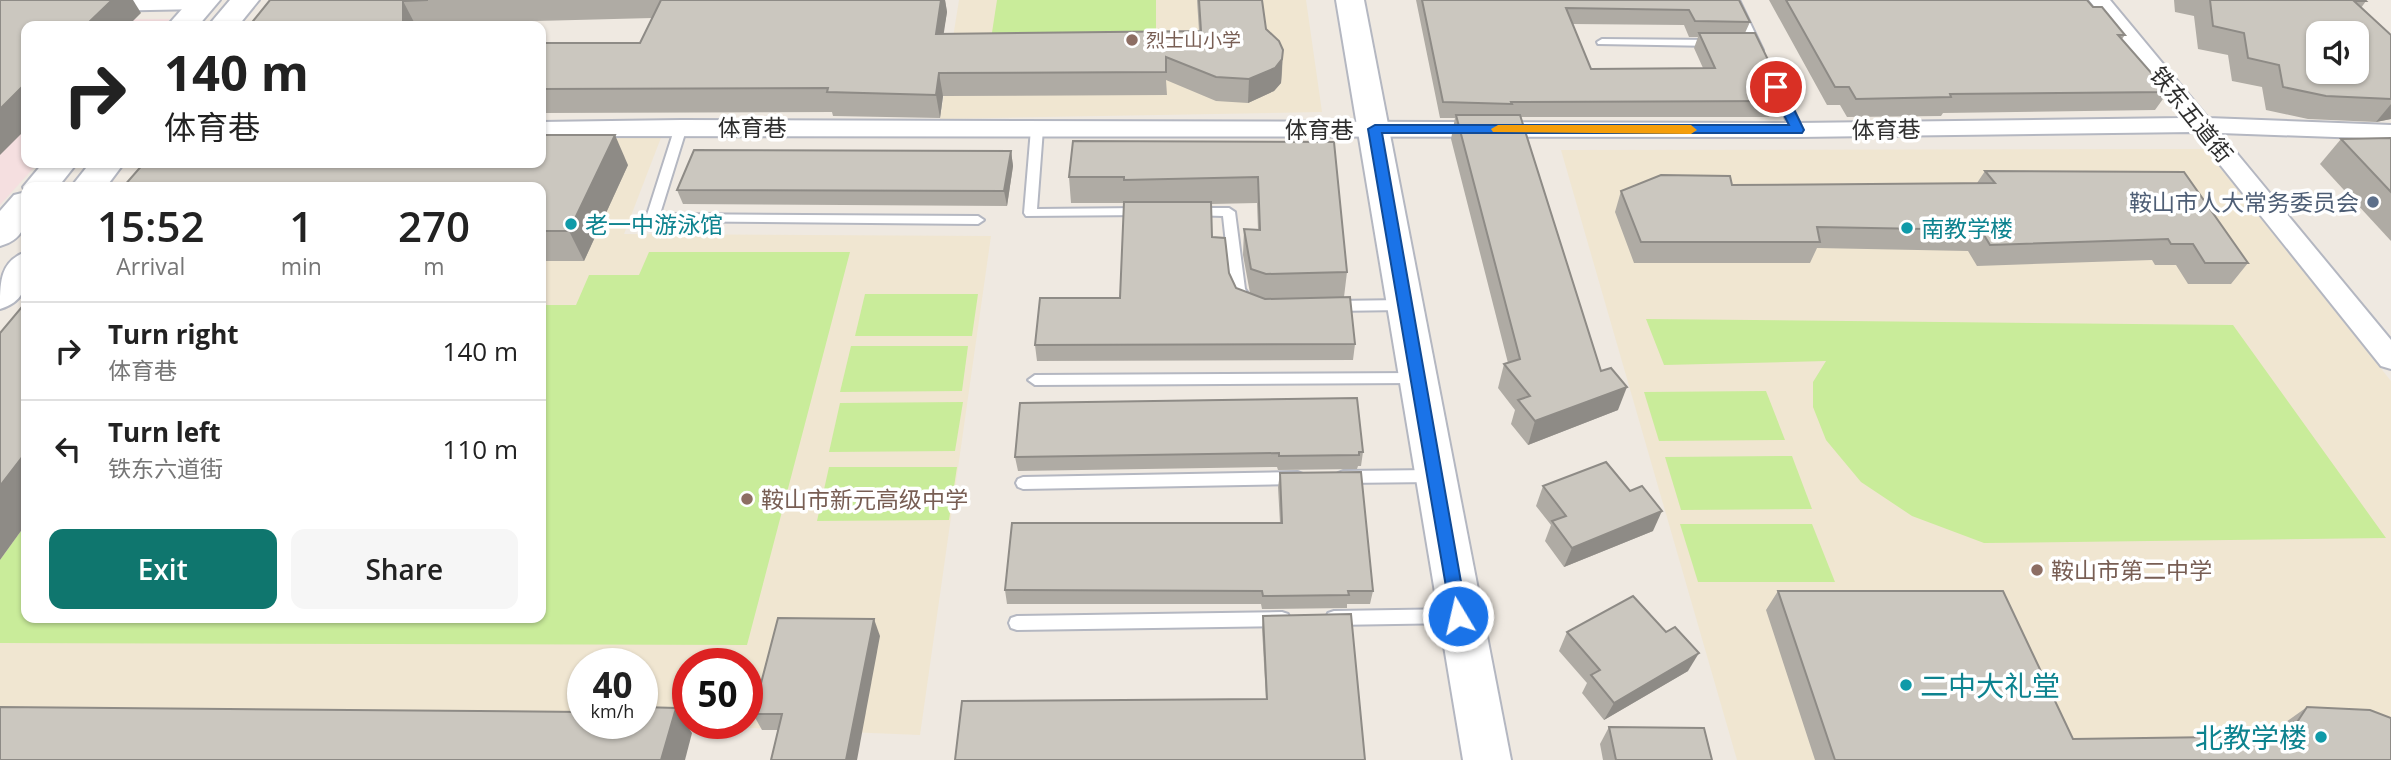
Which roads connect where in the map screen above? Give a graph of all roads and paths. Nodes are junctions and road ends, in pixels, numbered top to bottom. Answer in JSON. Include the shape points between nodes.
{"nodes":[{"id":1,"x":245,"y":0,"type":"edge"},
{"id":2,"x":1350,"y":0,"type":"edge"},
{"id":3,"x":1734,"y":0,"type":"edge"},
{"id":4,"x":2099,"y":0,"type":"edge"},
{"id":5,"x":204,"y":2,"type":"edge"},
{"id":6,"x":81,"y":5,"type":"edge"},
{"id":7,"x":187,"y":21,"type":"edge"},
{"id":8,"x":227,"y":21,"type":"edge"},
{"id":9,"x":1602,"y":42,"type":"dead end"},
{"id":10,"x":1727,"y":43,"type":"edge"},
{"id":11,"x":1741,"y":43,"type":"edge"},
{"id":12,"x":1755,"y":43,"type":"junction"},
{"id":13,"x":1761,"y":56,"type":"edge"},
{"id":14,"x":1773,"y":80,"type":"edge"},
{"id":15,"x":2202,"y":125,"type":"junction"},
{"id":16,"x":681,"y":127,"type":"junction"},
{"id":17,"x":546,"y":129,"type":"edge"},
{"id":18,"x":1037,"y":129,"type":"junction"},
{"id":19,"x":1375,"y":129,"type":"junction"},
{"id":20,"x":1797,"y":130,"type":"junction"},
{"id":21,"x":2391,"y":132,"type":"edge"},
{"id":22,"x":57,"y":168,"type":"edge"},
{"id":23,"x":104,"y":168,"type":"edge"},
{"id":24,"x":44,"y":182,"type":"edge"},
{"id":25,"x":92,"y":182,"type":"edge"},
{"id":26,"x":21,"y":209,"type":"edge"},
{"id":27,"x":1150,"y":212,"type":"edge"},
{"id":28,"x":1176,"y":212,"type":"edge"},
{"id":29,"x":978,"y":220,"type":"dead end"},
{"id":30,"x":0,"y":234,"type":"edge"},
{"id":31,"x":21,"y":270,"type":"edge"},
{"id":32,"x":0,"y":296,"type":"edge"},
{"id":33,"x":1405,"y":305,"type":"junction"},
{"id":34,"x":1315,"y":306,"type":"edge"},
{"id":35,"x":1264,"y":307,"type":"edge"},
{"id":36,"x":2391,"y":359,"type":"edge"},
{"id":37,"x":1417,"y":377,"type":"junction"},
{"id":38,"x":1035,"y":380,"type":"dead end"},
{"id":39,"x":1436,"y":475,"type":"junction"},
{"id":40,"x":1023,"y":483,"type":"dead end"},
{"id":41,"x":1458,"y":616,"type":"junction"},
{"id":42,"x":1320,"y":618,"type":"edge"},
{"id":43,"x":1293,"y":619,"type":"edge"},
{"id":44,"x":1017,"y":623,"type":"dead end"},
{"id":45,"x":1487,"y":760,"type":"edge"}],
"edges":[{"from":1,"to":8,"type":"main road"},
{"from":2,"to":19,"type":"main road"},
{"from":3,"to":12,"type":"lane"},
{"from":4,"to":15,"type":"street","name":"铁东五道街"},
{"from":5,"to":6,"type":"street"},
{"from":5,"to":7,"type":"main road"},
{"from":9,"to":10,"type":"lane"},
{"from":11,"to":12,"type":"lane"},
{"from":12,"to":13,"type":"lane"},
{"from":14,"to":20,"type":"lane"},
{"from":15,"to":20,"type":"street","name":"体育巷"},
{"from":15,"to":21,"type":"street","name":"体育巷"},
{"from":15,"to":36,"type":"street","name":"铁东五道街"},
{"from":16,"to":17,"type":"street","name":"体育巷"},
{"from":16,"to":18,"type":"street","name":"体育巷"},
{"from":16,"to":29,"type":"lane","via":[[652,218]]},
{"from":18,"to":19,"type":"street","name":"体育巷"},
{"from":18,"to":27,"type":"lane","via":[[1030,213]]},
{"from":19,"to":20,"type":"street","name":"体育巷"},
{"from":19,"to":33,"type":"main road"},
{"from":22,"to":24,"type":"main road"},
{"from":23,"to":25,"type":"main road"},
{"from":26,"to":30,"type":"main road"},
{"from":28,"to":35,"type":"lane","via":[[1229,212],[1238,289],[1243,300]]},
{"from":31,"to":32,"type":"main road"},
{"from":33,"to":34,"type":"lane"},
{"from":33,"to":37,"type":"main road"},
{"from":37,"to":38,"type":"lane"},
{"from":37,"to":39,"type":"main road"},
{"from":39,"to":40,"type":"lane"},
{"from":39,"to":41,"type":"main road"},
{"from":41,"to":42,"type":"lane"},
{"from":41,"to":45,"type":"main road"},
{"from":43,"to":44,"type":"lane"}]}
